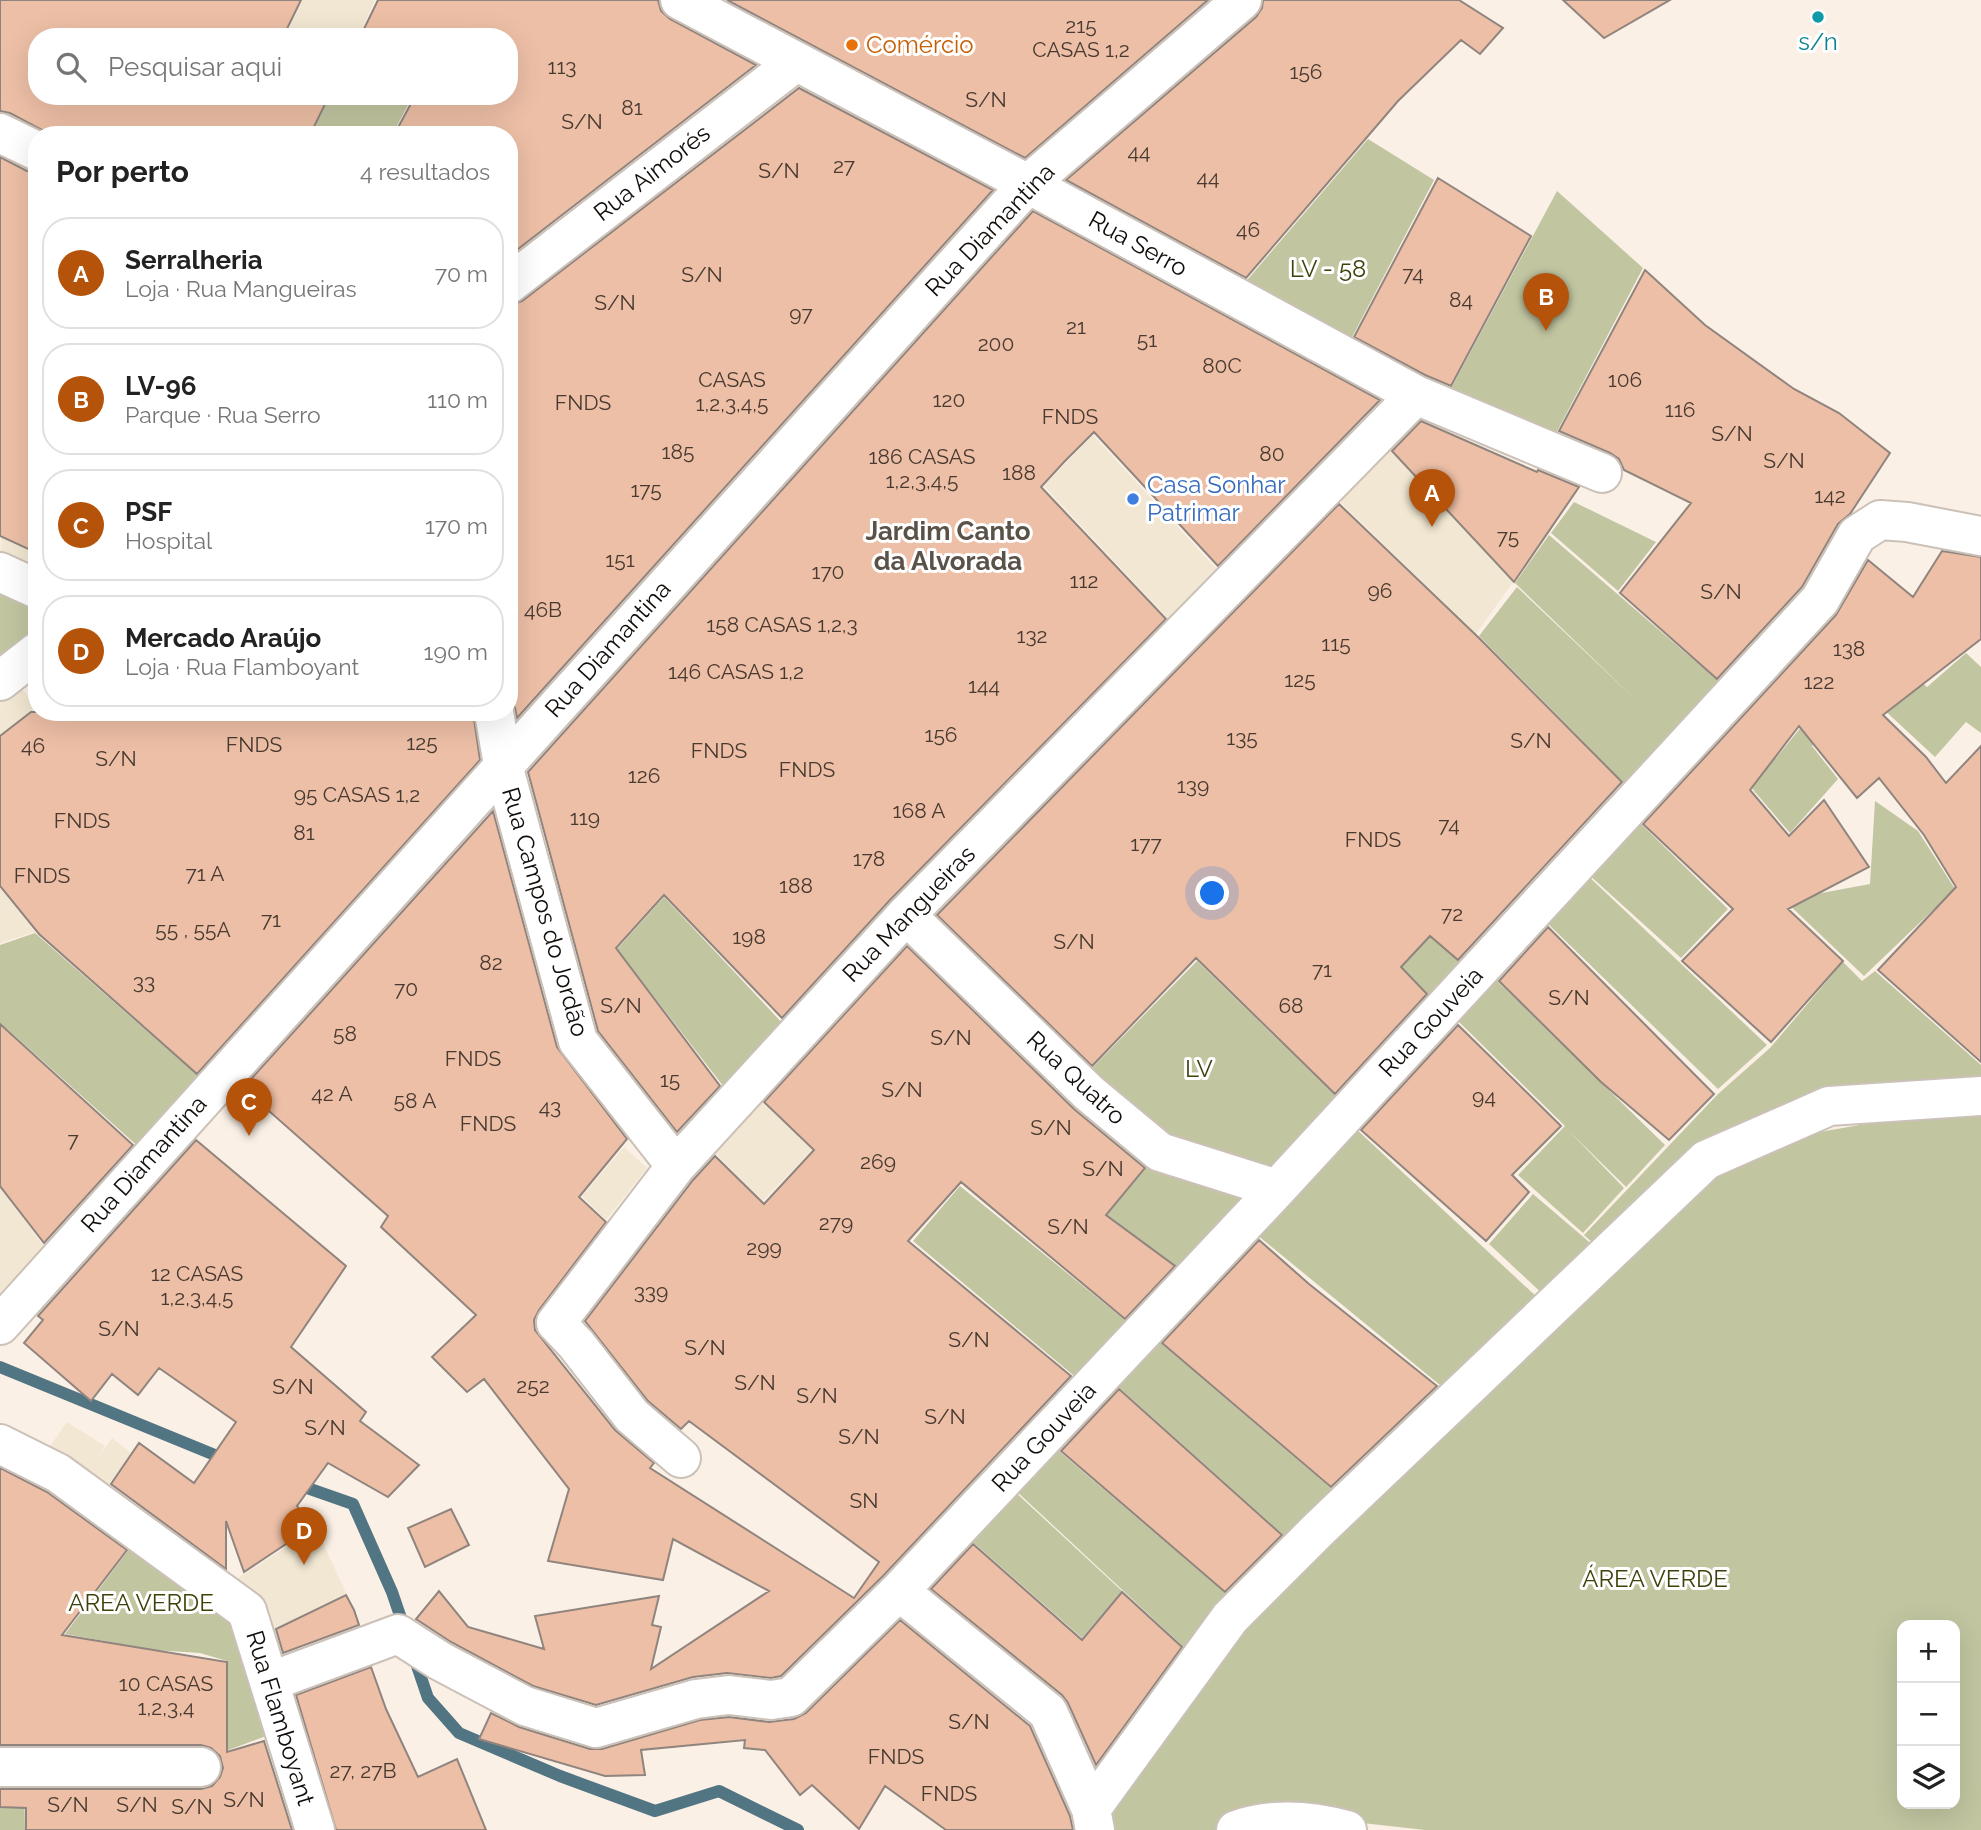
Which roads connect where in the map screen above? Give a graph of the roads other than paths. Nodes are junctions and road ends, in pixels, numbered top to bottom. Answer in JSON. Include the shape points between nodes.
{"nodes":[{"id":1,"x":680,"y":0,"type":"edge"},
{"id":2,"x":1242,"y":0,"type":"edge"},
{"id":3,"x":796,"y":62,"type":"junction"},
{"id":4,"x":0,"y":133,"type":"edge"},
{"id":5,"x":28,"y":147,"type":"edge"},
{"id":6,"x":1028,"y":184,"type":"junction"},
{"id":7,"x":518,"y":277,"type":"edge"},
{"id":8,"x":1416,"y":395,"type":"junction"},
{"id":9,"x":1602,"y":473,"type":"dead end"},
{"id":10,"x":1981,"y":536,"type":"edge"},
{"id":11,"x":0,"y":572,"type":"edge"},
{"id":12,"x":28,"y":585,"type":"edge"},
{"id":13,"x":28,"y":659,"type":"edge"},
{"id":14,"x":0,"y":681,"type":"edge"},
{"id":15,"x":496,"y":721,"type":"edge"},
{"id":16,"x":503,"y":765,"type":"junction"},
{"id":17,"x":906,"y":915,"type":"junction"},
{"id":18,"x":1981,"y":1096,"type":"edge"},
{"id":19,"x":676,"y":1166,"type":"junction"},
{"id":20,"x":1278,"y":1189,"type":"junction"},
{"id":21,"x":0,"y":1325,"type":"edge"},
{"id":22,"x":0,"y":1444,"type":"edge"},
{"id":23,"x":681,"y":1458,"type":"dead end"},
{"id":24,"x":899,"y":1591,"type":"junction"},
{"id":25,"x":269,"y":1682,"type":"junction"},
{"id":26,"x":0,"y":1767,"type":"edge"},
{"id":27,"x":201,"y":1767,"type":"dead end"},
{"id":28,"x":1093,"y":1819,"type":"edge"},
{"id":29,"x":315,"y":1830,"type":"edge"},
{"id":30,"x":1236,"y":1830,"type":"edge"},
{"id":31,"x":1347,"y":1830,"type":"edge"}],
"edges":[{"from":1,"to":3,"type":"street","name":"Rua Serro"},
{"from":2,"to":6,"type":"street","name":"Rua Diamantina"},
{"from":3,"to":6,"type":"street","name":"Rua Serro"},
{"from":3,"to":7,"type":"street","name":"Rua Aimorés"},
{"from":4,"to":5,"type":"street"},
{"from":6,"to":8,"type":"street","name":"Rua Serro"},
{"from":6,"to":16,"type":"street","name":"Rua Diamantina"},
{"from":8,"to":9,"type":"street","name":"Rua Serro"},
{"from":8,"to":17,"type":"street","name":"Rua Mangueiras"},
{"from":10,"to":20,"type":"street","name":"Rua Gouveia","via":[[1880,520],[1857,535],[1820,600]]},
{"from":11,"to":12,"type":"street"},
{"from":13,"to":14,"type":"street"},
{"from":15,"to":16,"type":"street","name":"Rua Campos do Jordão"},
{"from":16,"to":19,"type":"street","name":"Rua Campos do Jordão","via":[[578,1041]]},
{"from":16,"to":21,"type":"street","name":"Rua Diamantina"},
{"from":17,"to":19,"type":"street","name":"Rua Mangueiras"},
{"from":17,"to":20,"type":"street","name":"Rua Quatro","via":[[1089,1093],[1160,1152]]},
{"from":18,"to":28,"type":"street","via":[[1829,1106],[1706,1160],[1230,1618]]},
{"from":19,"to":23,"type":"street","name":"Rua Mangueiras","via":[[556,1323],[632,1416]]},
{"from":20,"to":24,"type":"street","name":"Rua Gouveia"},
{"from":22,"to":25,"type":"street","name":"Rua Flamboyant","via":[[58,1473],[247,1611]]},
{"from":24,"to":25,"type":"street","name":"Rua Gouveia","via":[[791,1697],[696,1699],[596,1728],[525,1706],[398,1634]]},
{"from":24,"to":28,"type":"street","via":[[1048,1712]]},
{"from":25,"to":29,"type":"street","name":"Rua Flamboyant"},
{"from":26,"to":27,"type":"street"},
{"from":30,"to":31,"type":"street","via":[[1278,1820]]}]}
